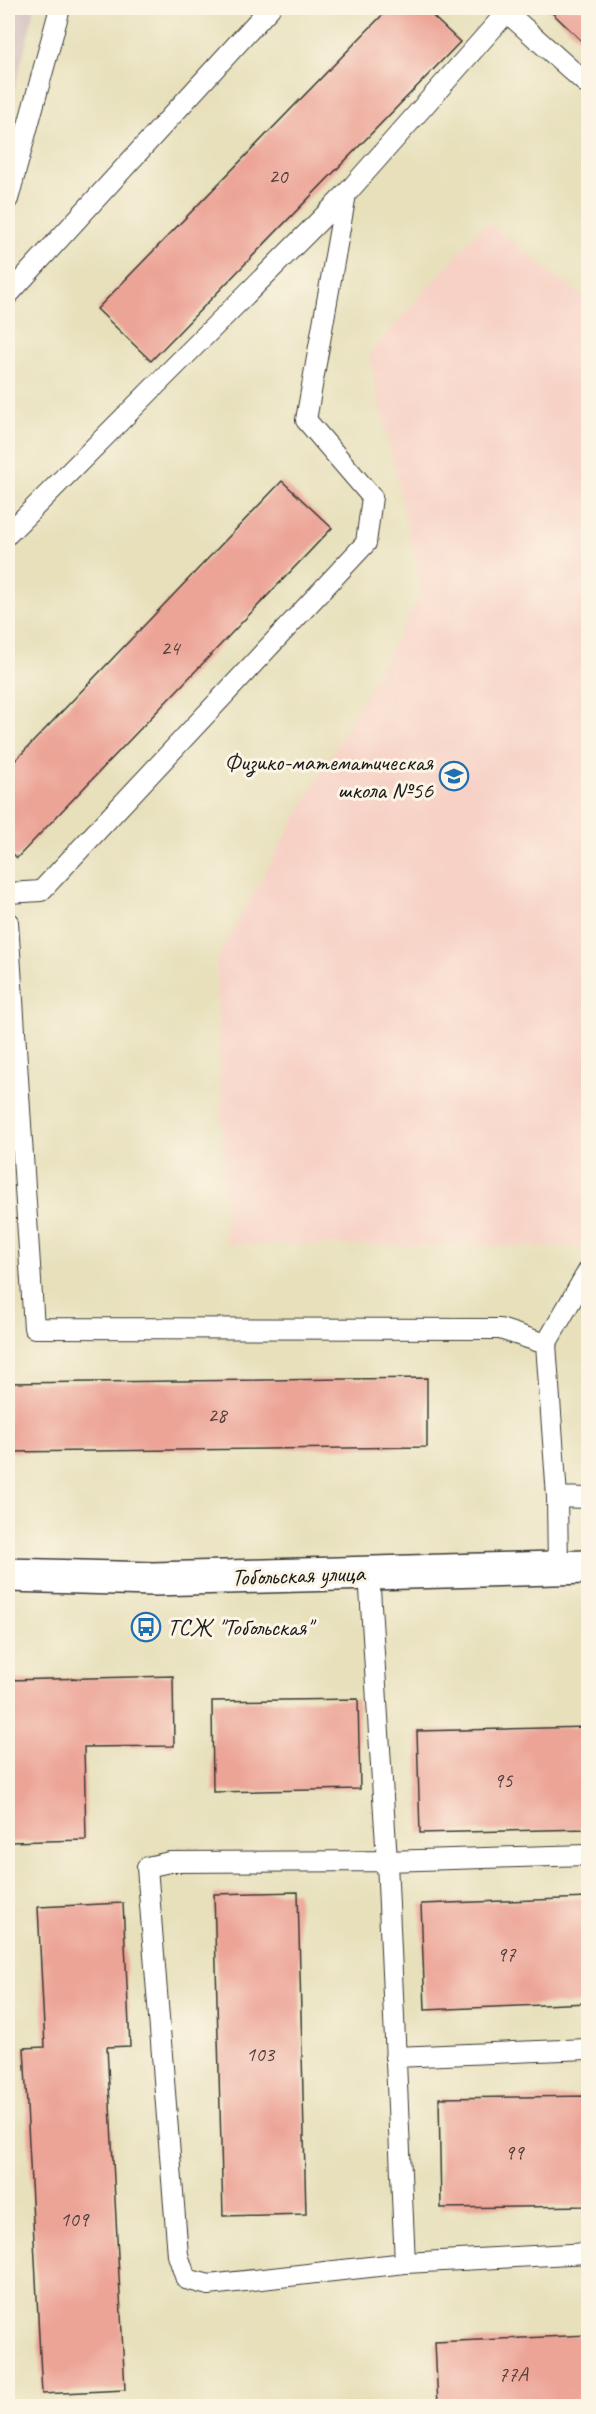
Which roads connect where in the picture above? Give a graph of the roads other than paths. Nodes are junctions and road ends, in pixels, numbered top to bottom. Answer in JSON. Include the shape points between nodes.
{"nodes":[{"id":1,"x":60,"y":8,"type":"edge"},
{"id":2,"x":270,"y":8,"type":"edge"},
{"id":3,"x":504,"y":10,"type":"edge"},
{"id":4,"x":588,"y":85,"type":"edge"},
{"id":5,"x":15,"y":137,"type":"edge"},
{"id":6,"x":346,"y":194,"type":"junction"},
{"id":7,"x":8,"y":199,"type":"edge"},
{"id":8,"x":8,"y":295,"type":"edge"},
{"id":9,"x":8,"y":534,"type":"edge"},
{"id":10,"x":8,"y":893,"type":"edge"},
{"id":11,"x":8,"y":922,"type":"edge"},
{"id":12,"x":588,"y":1271,"type":"edge"},
{"id":13,"x":546,"y":1344,"type":"junction"},
{"id":14,"x":557,"y":1497,"type":"junction"},
{"id":15,"x":588,"y":1498,"type":"edge"},
{"id":16,"x":573,"y":1567,"type":"edge"},
{"id":17,"x":369,"y":1573,"type":"junction"},
{"id":18,"x":8,"y":1575,"type":"edge"},
{"id":19,"x":588,"y":1855,"type":"edge"},
{"id":20,"x":387,"y":1861,"type":"junction"},
{"id":21,"x":588,"y":2049,"type":"edge"},
{"id":22,"x":395,"y":2057,"type":"junction"},
{"id":23,"x":588,"y":2253,"type":"edge"},
{"id":24,"x":405,"y":2263,"type":"junction"}],
"edges":[{"from":1,"to":5,"type":"lane"},
{"from":2,"to":8,"type":"lane"},
{"from":3,"to":4,"type":"lane"},
{"from":3,"to":6,"type":"lane"},
{"from":5,"to":7,"type":"lane"},
{"from":6,"to":9,"type":"lane"},
{"from":6,"to":10,"type":"lane","via":[[306,420],[372,497],[366,543],[41,891]]},
{"from":11,"to":13,"type":"lane","via":[[34,1328],[500,1329]]},
{"from":12,"to":13,"type":"lane"},
{"from":13,"to":14,"type":"lane"},
{"from":14,"to":15,"type":"lane"},
{"from":14,"to":16,"type":"lane"},
{"from":16,"to":17,"type":"street","name":"Тобольская улица"},
{"from":17,"to":18,"type":"street","name":"Тобольская улица","via":[[153,1579]]},
{"from":17,"to":20,"type":"lane"},
{"from":19,"to":20,"type":"lane"},
{"from":20,"to":22,"type":"lane"},
{"from":20,"to":24,"type":"lane","via":[[171,1862],[147,1867],[178,2255],[186,2279],[209,2284]]},
{"from":21,"to":22,"type":"lane"},
{"from":22,"to":24,"type":"lane"},
{"from":23,"to":24,"type":"lane"}]}
